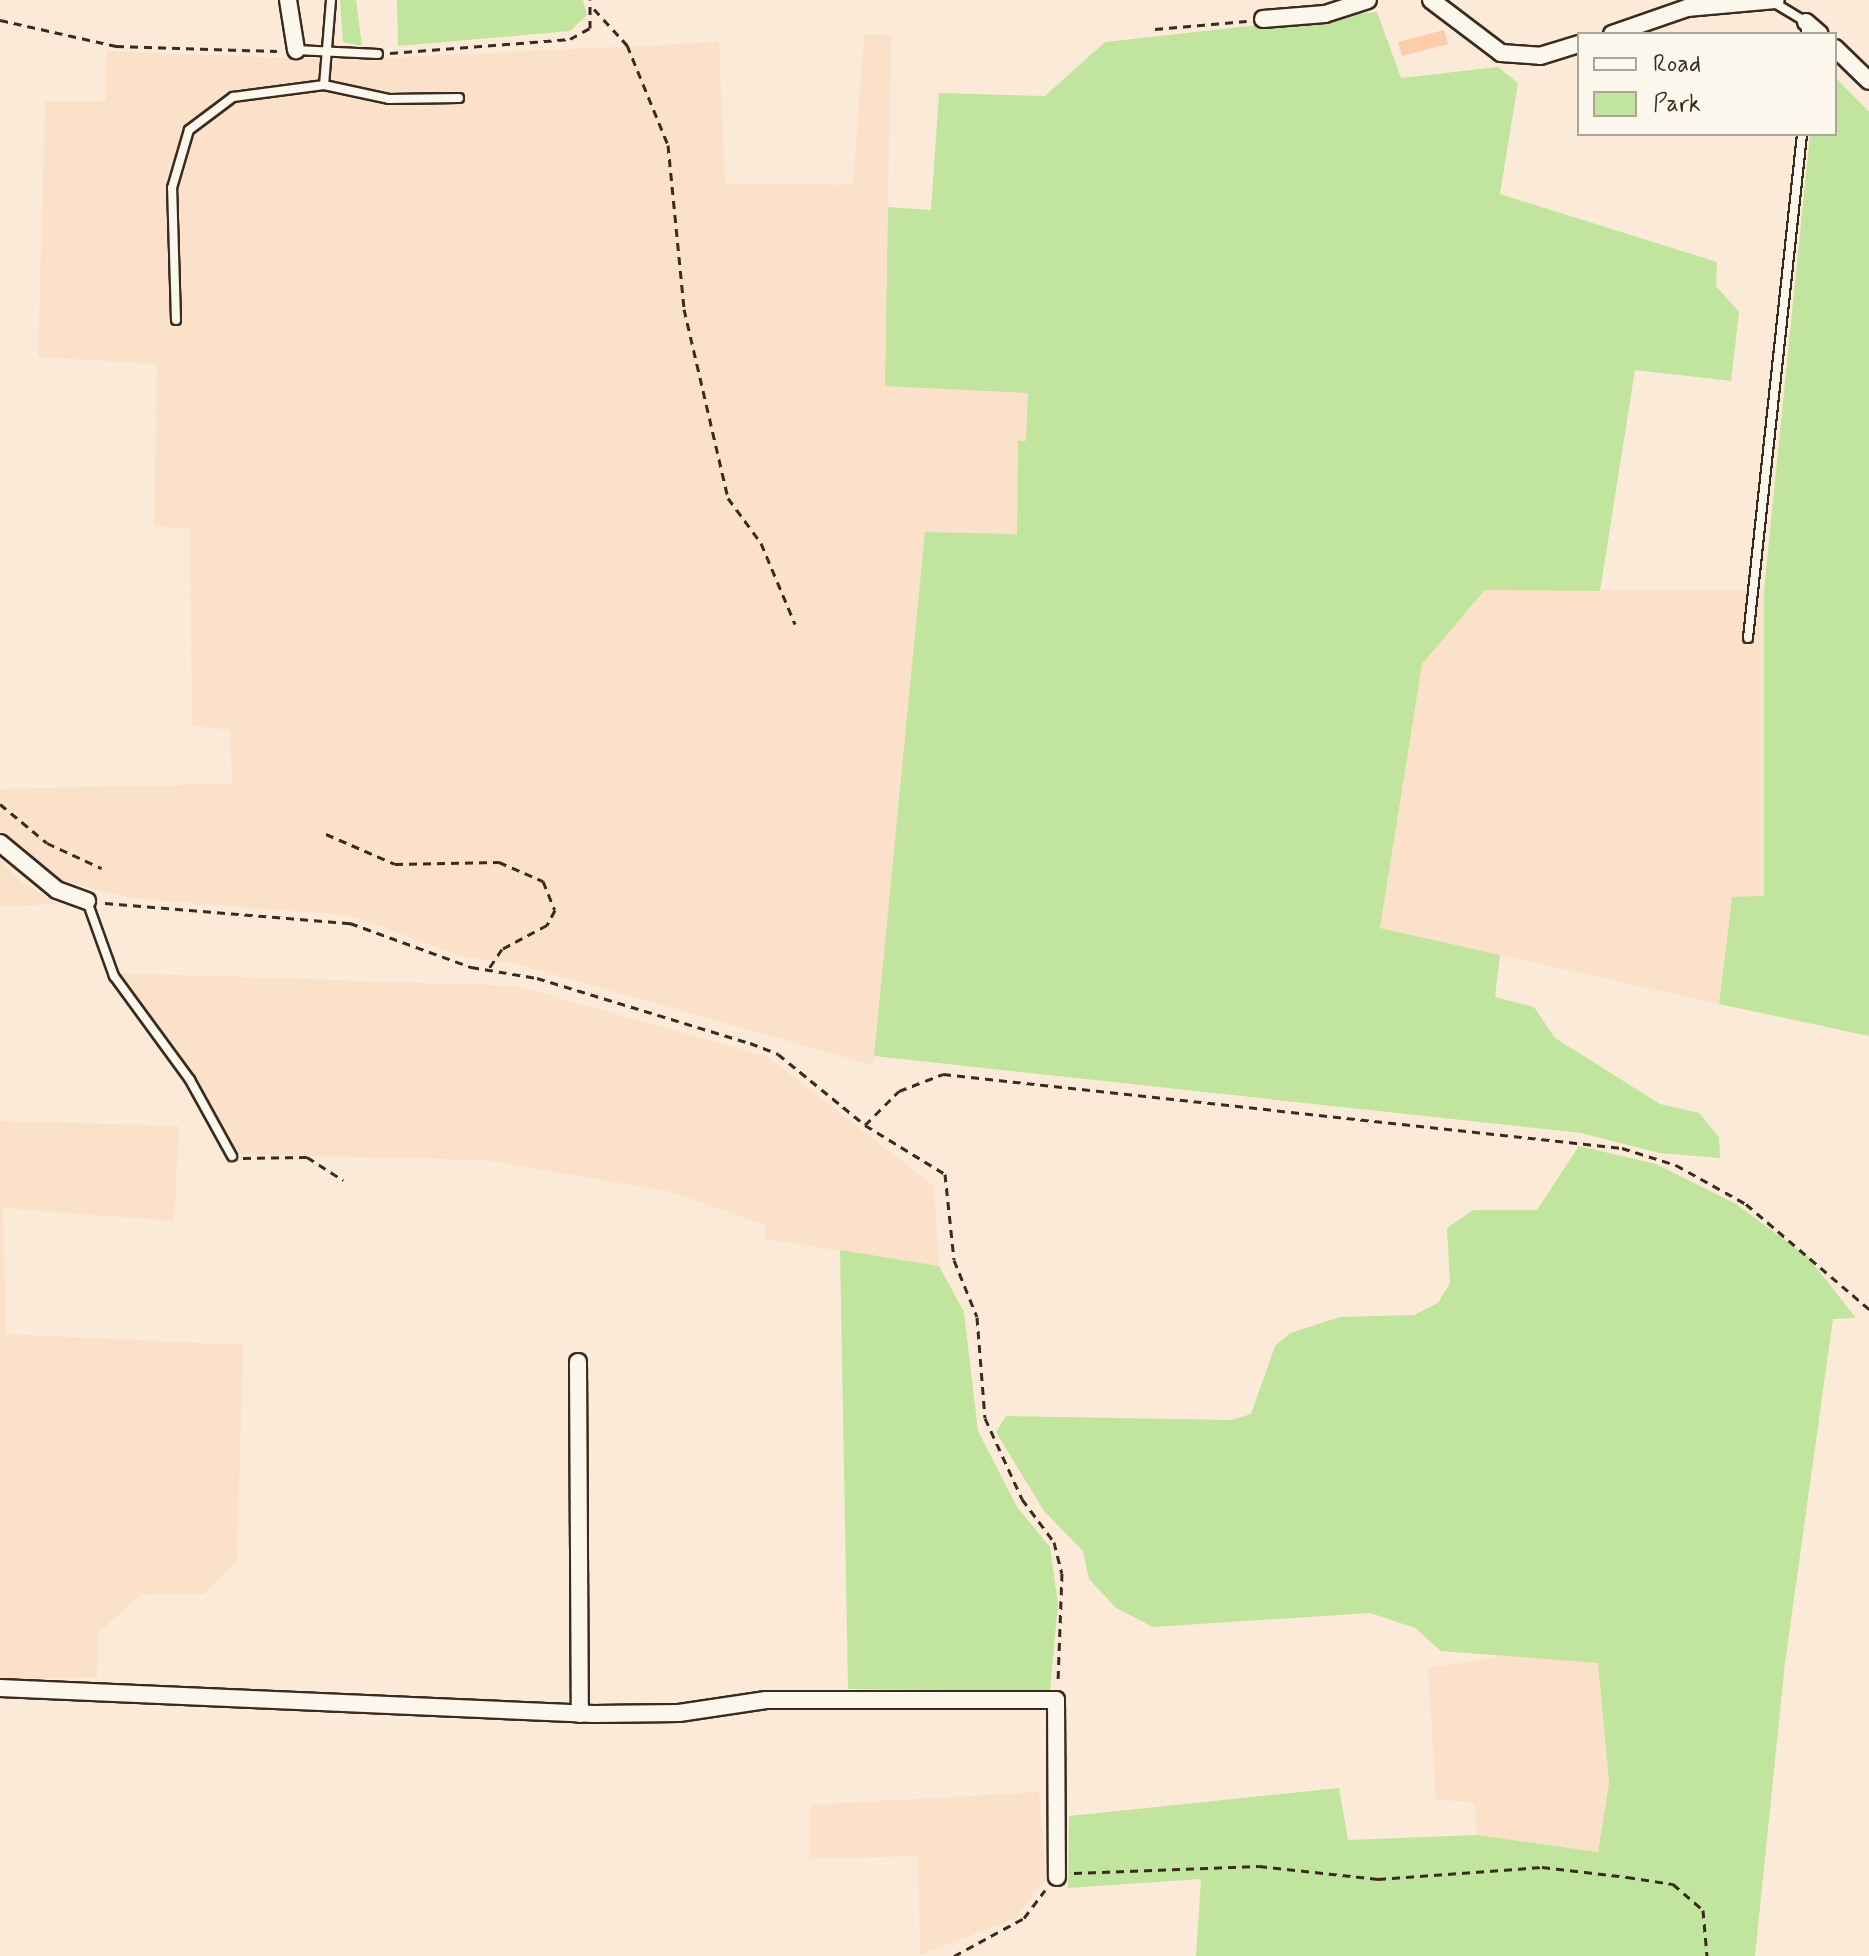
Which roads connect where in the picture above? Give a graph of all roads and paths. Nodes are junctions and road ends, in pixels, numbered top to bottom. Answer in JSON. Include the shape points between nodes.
{"nodes":[{"id":1,"x":288,"y":0,"type":"edge"},
{"id":2,"x":331,"y":0,"type":"edge"},
{"id":3,"x":590,"y":0,"type":"edge"},
{"id":4,"x":1368,"y":0,"type":"edge"},
{"id":5,"x":1431,"y":0,"type":"edge"},
{"id":6,"x":1774,"y":1,"type":"edge"},
{"id":7,"x":1681,"y":4,"type":"edge"},
{"id":8,"x":594,"y":9,"type":"junction"},
{"id":9,"x":1263,"y":19,"type":"joint"},
{"id":10,"x":0,"y":20,"type":"edge"},
{"id":11,"x":1806,"y":28,"type":"edge"},
{"id":12,"x":1155,"y":29,"type":"dead end"},
{"id":13,"x":1617,"y":32,"type":"edge"},
{"id":14,"x":1577,"y":45,"type":"edge"},
{"id":15,"x":296,"y":50,"type":"junction"},
{"id":16,"x":1837,"y":50,"type":"edge"},
{"id":17,"x":325,"y":51,"type":"junction"},
{"id":18,"x":378,"y":54,"type":"joint"},
{"id":19,"x":1869,"y":81,"type":"edge"},
{"id":20,"x":324,"y":85,"type":"junction"},
{"id":21,"x":459,"y":98,"type":"dead end"},
{"id":22,"x":1802,"y":136,"type":"edge"},
{"id":23,"x":176,"y":320,"type":"dead end"},
{"id":24,"x":795,"y":624,"type":"dead end"},
{"id":25,"x":1748,"y":638,"type":"dead end"},
{"id":26,"x":0,"y":804,"type":"edge"},
{"id":27,"x":326,"y":834,"type":"dead end"},
{"id":28,"x":0,"y":843,"type":"edge"},
{"id":29,"x":101,"y":868,"type":"dead end"},
{"id":30,"x":87,"y":901,"type":"junction"},
{"id":31,"x":488,"y":970,"type":"junction"},
{"id":32,"x":865,"y":1125,"type":"junction"},
{"id":33,"x":232,"y":1156,"type":"joint"},
{"id":34,"x":343,"y":1180,"type":"dead end"},
{"id":35,"x":1869,"y":1309,"type":"edge"},
{"id":36,"x":578,"y":1362,"type":"dead end"},
{"id":37,"x":0,"y":1688,"type":"edge"},
{"id":38,"x":1056,"y":1700,"type":"junction"},
{"id":39,"x":580,"y":1714,"type":"junction"},
{"id":40,"x":1057,"y":1877,"type":"junction"},
{"id":41,"x":954,"y":1956,"type":"edge"},
{"id":42,"x":1707,"y":1956,"type":"edge"}],
"edges":[{"from":1,"to":15,"type":"street"},
{"from":2,"to":17,"type":"lane"},
{"from":3,"to":8,"type":"path"},
{"from":4,"to":9,"type":"street","via":[[1325,14]]},
{"from":5,"to":14,"type":"street","via":[[1501,53],[1540,56]]},
{"from":6,"to":7,"type":"street","via":[[1727,7]]},
{"from":6,"to":11,"type":"lane"},
{"from":7,"to":13,"type":"street"},
{"from":8,"to":18,"type":"path","via":[[590,28],[570,39]]},
{"from":8,"to":24,"type":"path","via":[[627,45],[668,145],[684,309],[728,498],[761,543]]},
{"from":9,"to":12,"type":"path"},
{"from":10,"to":15,"type":"path","via":[[116,46]]},
{"from":15,"to":17,"type":"lane"},
{"from":16,"to":19,"type":"street"},
{"from":17,"to":18,"type":"lane"},
{"from":17,"to":20,"type":"lane"},
{"from":20,"to":21,"type":"lane","via":[[389,99]]},
{"from":20,"to":23,"type":"lane","via":[[233,97],[189,130],[172,188]]},
{"from":22,"to":25,"type":"lane"},
{"from":26,"to":29,"type":"path","via":[[47,843]]},
{"from":27,"to":31,"type":"path","via":[[395,864],[499,862],[543,881],[555,910],[547,925],[502,949]]},
{"from":28,"to":30,"type":"street","via":[[57,890]]},
{"from":30,"to":31,"type":"path","via":[[350,923]]},
{"from":30,"to":33,"type":"lane","via":[[114,976],[190,1080]]},
{"from":31,"to":32,"type":"path","via":[[778,1054]]},
{"from":32,"to":35,"type":"path","via":[[899,1091],[943,1074],[1622,1148],[1676,1165],[1746,1204]]},
{"from":32,"to":38,"type":"path","via":[[945,1174],[954,1260],[977,1317],[985,1418],[1022,1499],[1054,1542],[1062,1573]]},
{"from":33,"to":34,"type":"path","via":[[307,1157]]},
{"from":36,"to":39,"type":"street"},
{"from":37,"to":39,"type":"street"},
{"from":38,"to":39,"type":"street","via":[[766,1700],[679,1713]]},
{"from":38,"to":40,"type":"street"},
{"from":40,"to":41,"type":"path","via":[[1024,1918]]},
{"from":40,"to":42,"type":"path","via":[[1088,1870],[1259,1866],[1378,1879],[1542,1867],[1627,1877],[1673,1884],[1703,1910]]}]}
